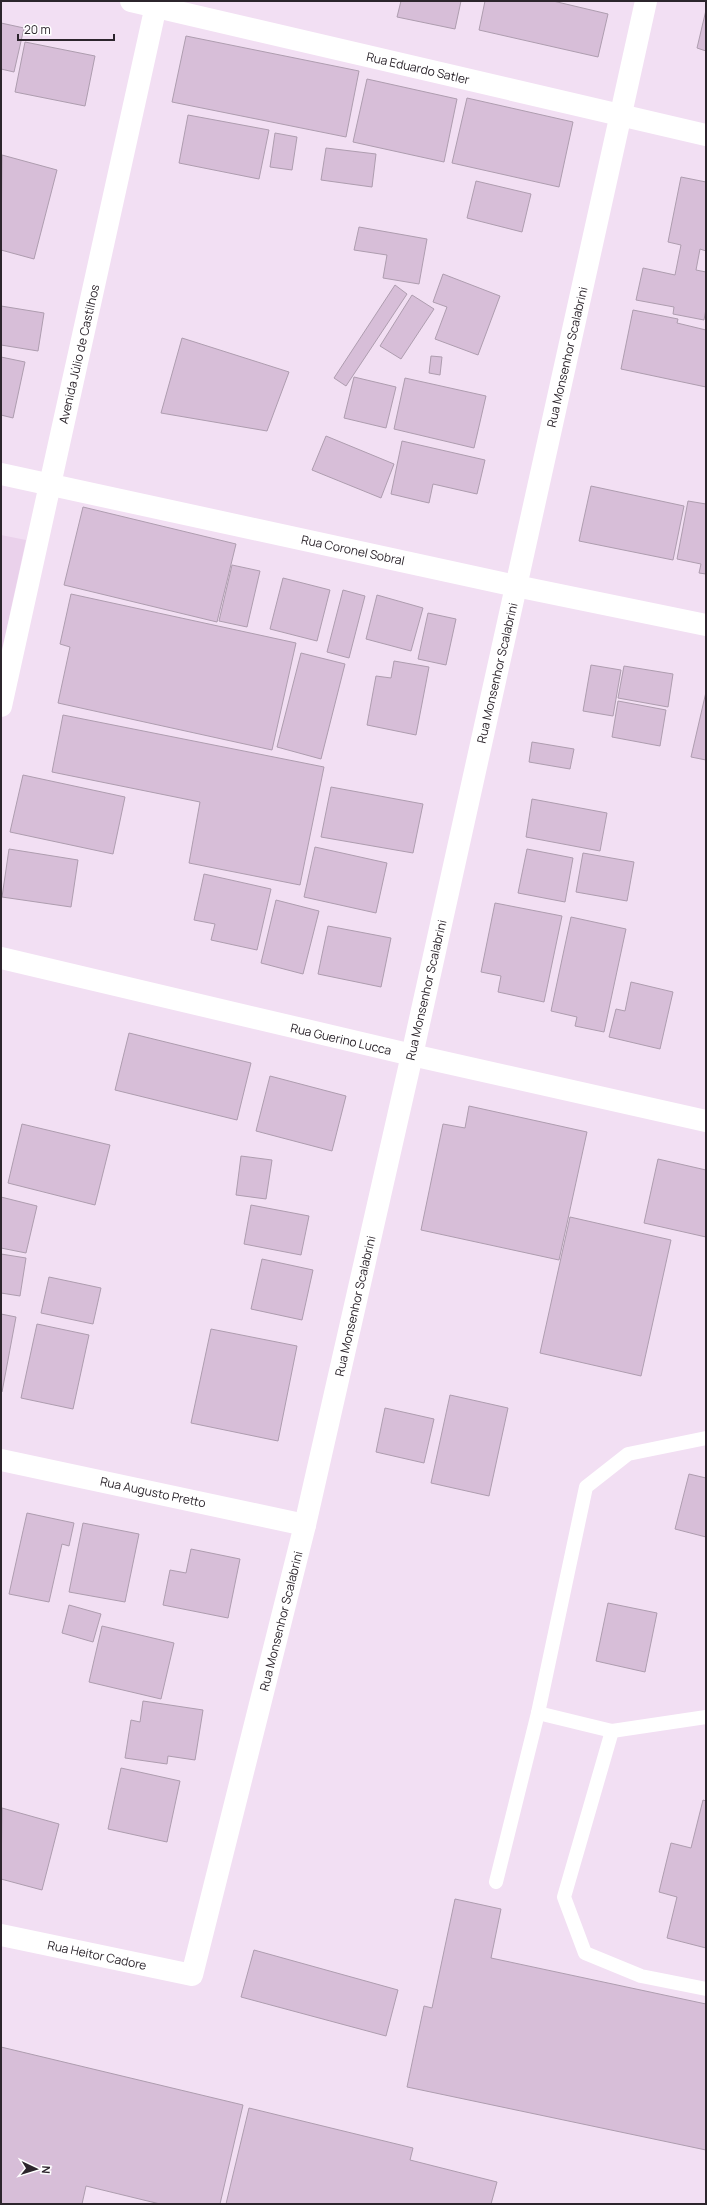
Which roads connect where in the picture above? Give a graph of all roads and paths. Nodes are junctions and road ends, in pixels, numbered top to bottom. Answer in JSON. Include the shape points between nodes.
{"nodes":[{"id":1,"x":131,"y":1,"type":"edge"},
{"id":2,"x":646,"y":1,"type":"edge"},
{"id":3,"x":157,"y":4,"type":"edge"},
{"id":4,"x":621,"y":116,"type":"junction"},
{"id":5,"x":706,"y":135,"type":"edge"},
{"id":6,"x":1,"y":474,"type":"edge"},
{"id":7,"x":49,"y":484,"type":"junction"},
{"id":8,"x":516,"y":586,"type":"junction"},
{"id":9,"x":706,"y":625,"type":"edge"},
{"id":10,"x":1,"y":706,"type":"edge"},
{"id":11,"x":1,"y":958,"type":"edge"},
{"id":12,"x":412,"y":1055,"type":"junction"},
{"id":13,"x":706,"y":1120,"type":"edge"},
{"id":14,"x":706,"y":1438,"type":"edge"},
{"id":15,"x":1,"y":1460,"type":"edge"},
{"id":16,"x":305,"y":1525,"type":"junction"},
{"id":17,"x":538,"y":1713,"type":"junction"},
{"id":18,"x":706,"y":1717,"type":"edge"},
{"id":19,"x":612,"y":1731,"type":"junction"},
{"id":20,"x":496,"y":1882,"type":"dead end"},
{"id":21,"x":1,"y":1935,"type":"edge"},
{"id":22,"x":192,"y":1975,"type":"joint"},
{"id":23,"x":706,"y":1989,"type":"edge"}],
"edges":[{"from":1,"to":3,"type":"street","name":"Rua Eduardo Satler"},
{"from":2,"to":4,"type":"street","name":"Rua Monsenhor Scalabrini"},
{"from":3,"to":4,"type":"street","name":"Rua Eduardo Satler"},
{"from":3,"to":7,"type":"street","name":"Avenida Júlio de Castilhos"},
{"from":4,"to":5,"type":"street","name":"Rua Eduardo Satler"},
{"from":4,"to":8,"type":"street","name":"Rua Monsenhor Scalabrini"},
{"from":6,"to":7,"type":"street","name":"Rua Coronel Sobral"},
{"from":7,"to":8,"type":"street","name":"Rua Coronel Sobral"},
{"from":7,"to":10,"type":"street","name":"Avenida Júlio de Castilhos"},
{"from":8,"to":9,"type":"street","name":"Rua Coronel Sobral"},
{"from":8,"to":12,"type":"street","name":"Rua Monsenhor Scalabrini"},
{"from":11,"to":12,"type":"street","name":"Rua Guerino Lucca"},
{"from":12,"to":13,"type":"street","name":"Rua Guerino Lucca"},
{"from":12,"to":16,"type":"street","name":"Rua Monsenhor Scalabrini"},
{"from":14,"to":17,"type":"lane","via":[[628,1454],[586,1487]]},
{"from":15,"to":16,"type":"street","name":"Rua Augusto Pretto"},
{"from":16,"to":22,"type":"street","name":"Rua Monsenhor Scalabrini"},
{"from":17,"to":19,"type":"lane"},
{"from":17,"to":20,"type":"lane"},
{"from":18,"to":19,"type":"lane"},
{"from":19,"to":23,"type":"lane","via":[[564,1898],[585,1953],[642,1976]]},
{"from":21,"to":22,"type":"street","name":"Rua Heitor Cadore"}]}
